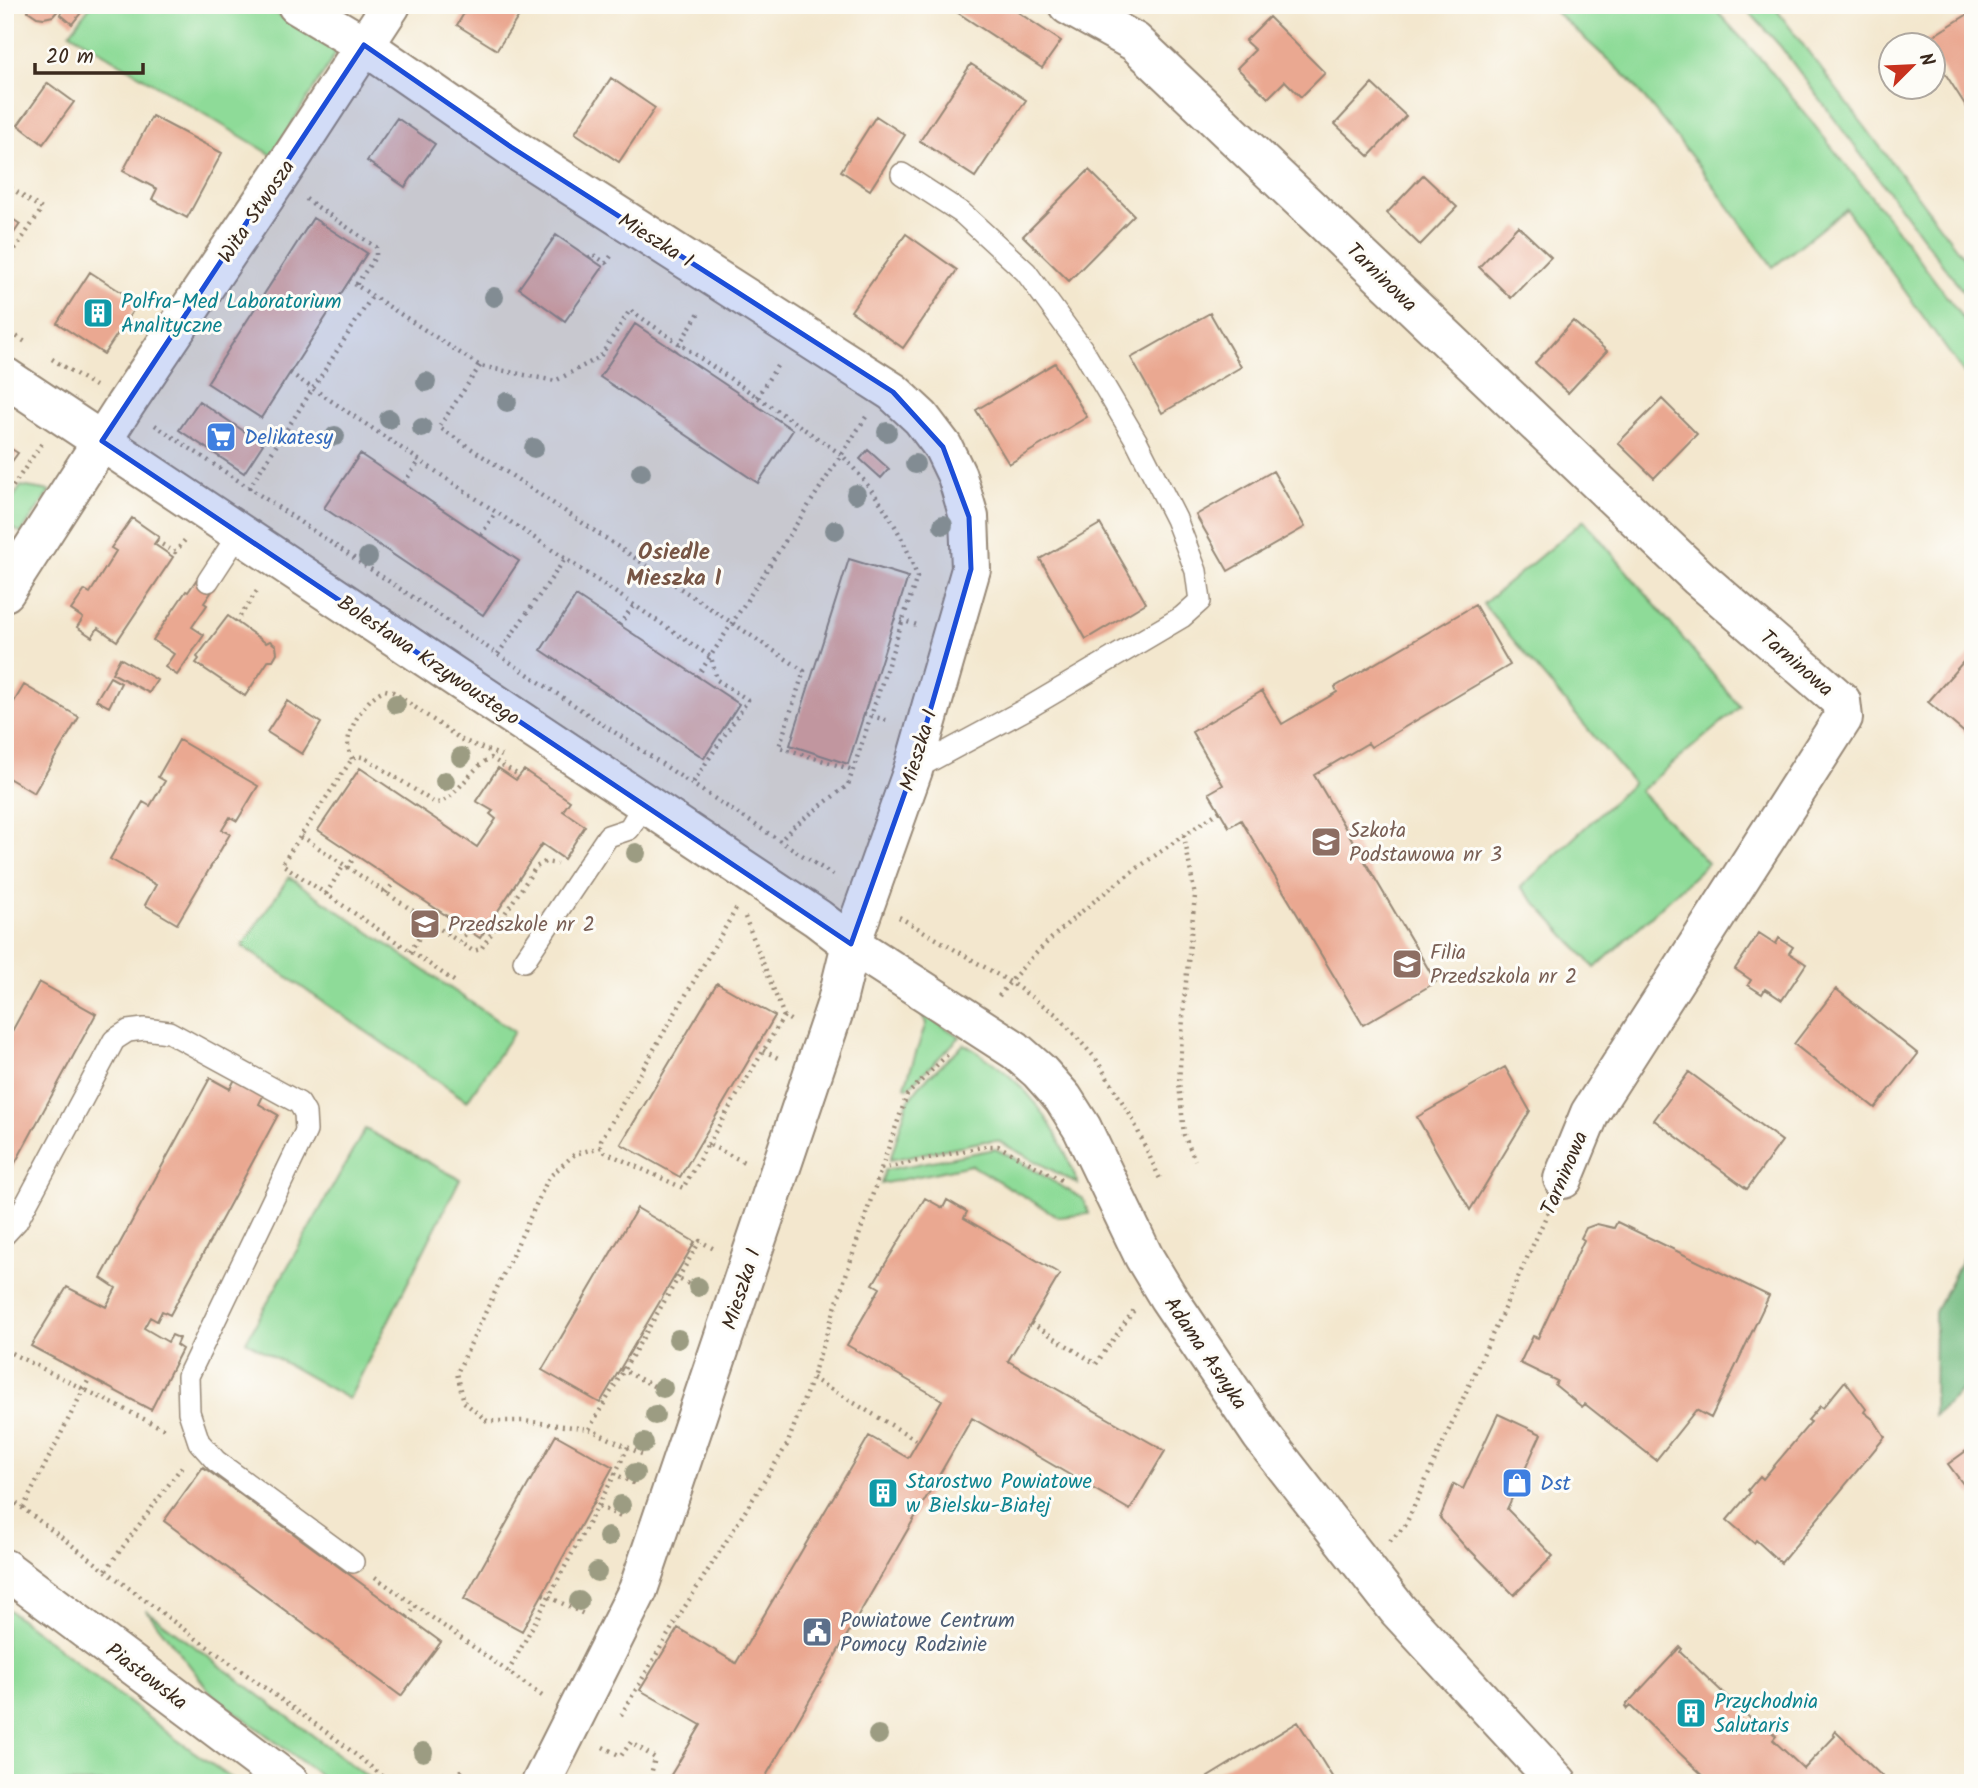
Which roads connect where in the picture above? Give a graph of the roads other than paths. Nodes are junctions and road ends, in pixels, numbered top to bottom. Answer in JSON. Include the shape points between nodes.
{"nodes":[{"id":1,"x":297,"y":5,"type":"edge"},
{"id":2,"x":391,"y":5,"type":"edge"},
{"id":3,"x":1068,"y":5,"type":"edge"},
{"id":4,"x":364,"y":45,"type":"junction"},
{"id":5,"x":902,"y":174,"type":"dead end"},
{"id":6,"x":5,"y":376,"type":"edge"},
{"id":7,"x":102,"y":441,"type":"junction"},
{"id":8,"x":233,"y":542,"type":"junction"},
{"id":9,"x":208,"y":581,"type":"dead end"},
{"id":10,"x":5,"y":593,"type":"edge"},
{"id":11,"x":913,"y":770,"type":"junction"},
{"id":12,"x":644,"y":804,"type":"junction"},
{"id":13,"x":852,"y":944,"type":"junction"},
{"id":14,"x":524,"y":961,"type":"dead end"},
{"id":15,"x":1563,"y":1179,"type":"road end"},
{"id":16,"x":5,"y":1234,"type":"edge"},
{"id":17,"x":353,"y":1562,"type":"road end"},
{"id":18,"x":5,"y":1569,"type":"edge"},
{"id":19,"x":287,"y":1782,"type":"edge"},
{"id":20,"x":541,"y":1783,"type":"edge"},
{"id":21,"x":1558,"y":1783,"type":"edge"}],
"edges":[{"from":1,"to":4,"type":"street","name":"Mieszka I"},
{"from":2,"to":4,"type":"street","name":"Wita Stwosza"},
{"from":3,"to":15,"type":"street","name":"Tarninowa","via":[[1135,42],[1699,578],[1841,701],[1843,718],[1590,1113]]},
{"from":4,"to":7,"type":"street","name":"Wita Stwosza"},
{"from":4,"to":11,"type":"street","name":"Mieszka I","via":[[489,145],[583,209],[894,393],[943,447],[969,517],[971,569]]},
{"from":5,"to":11,"type":"lane","via":[[962,213],[1026,272],[1083,350],[1176,519],[1196,571],[1200,600],[1182,617]]},
{"from":6,"to":7,"type":"street","name":"Bolesława Krzywoustego"},
{"from":7,"to":8,"type":"street","name":"Bolesława Krzywoustego"},
{"from":7,"to":10,"type":"street","name":"Wita Stwosza"},
{"from":8,"to":9,"type":"lane"},
{"from":8,"to":12,"type":"street","name":"Bolesława Krzywoustego"},
{"from":11,"to":13,"type":"street","name":"Mieszka I"},
{"from":12,"to":13,"type":"street","name":"Bolesława Krzywoustego"},
{"from":12,"to":14,"type":"lane","via":[[629,829],[608,835]]},
{"from":13,"to":20,"type":"street","name":"Mieszka I","via":[[836,1005],[638,1590]]},
{"from":13,"to":21,"type":"street","name":"Adama Asnyka","via":[[978,1024],[1023,1057],[1063,1098],[1168,1297],[1224,1382],[1398,1610]]},
{"from":16,"to":17,"type":"lane","via":[[17,1221],[114,1040],[128,1031],[169,1032],[299,1103],[306,1131],[188,1376],[189,1412],[199,1442],[216,1461]]},
{"from":18,"to":19,"type":"street","name":"Piastowska"}]}
